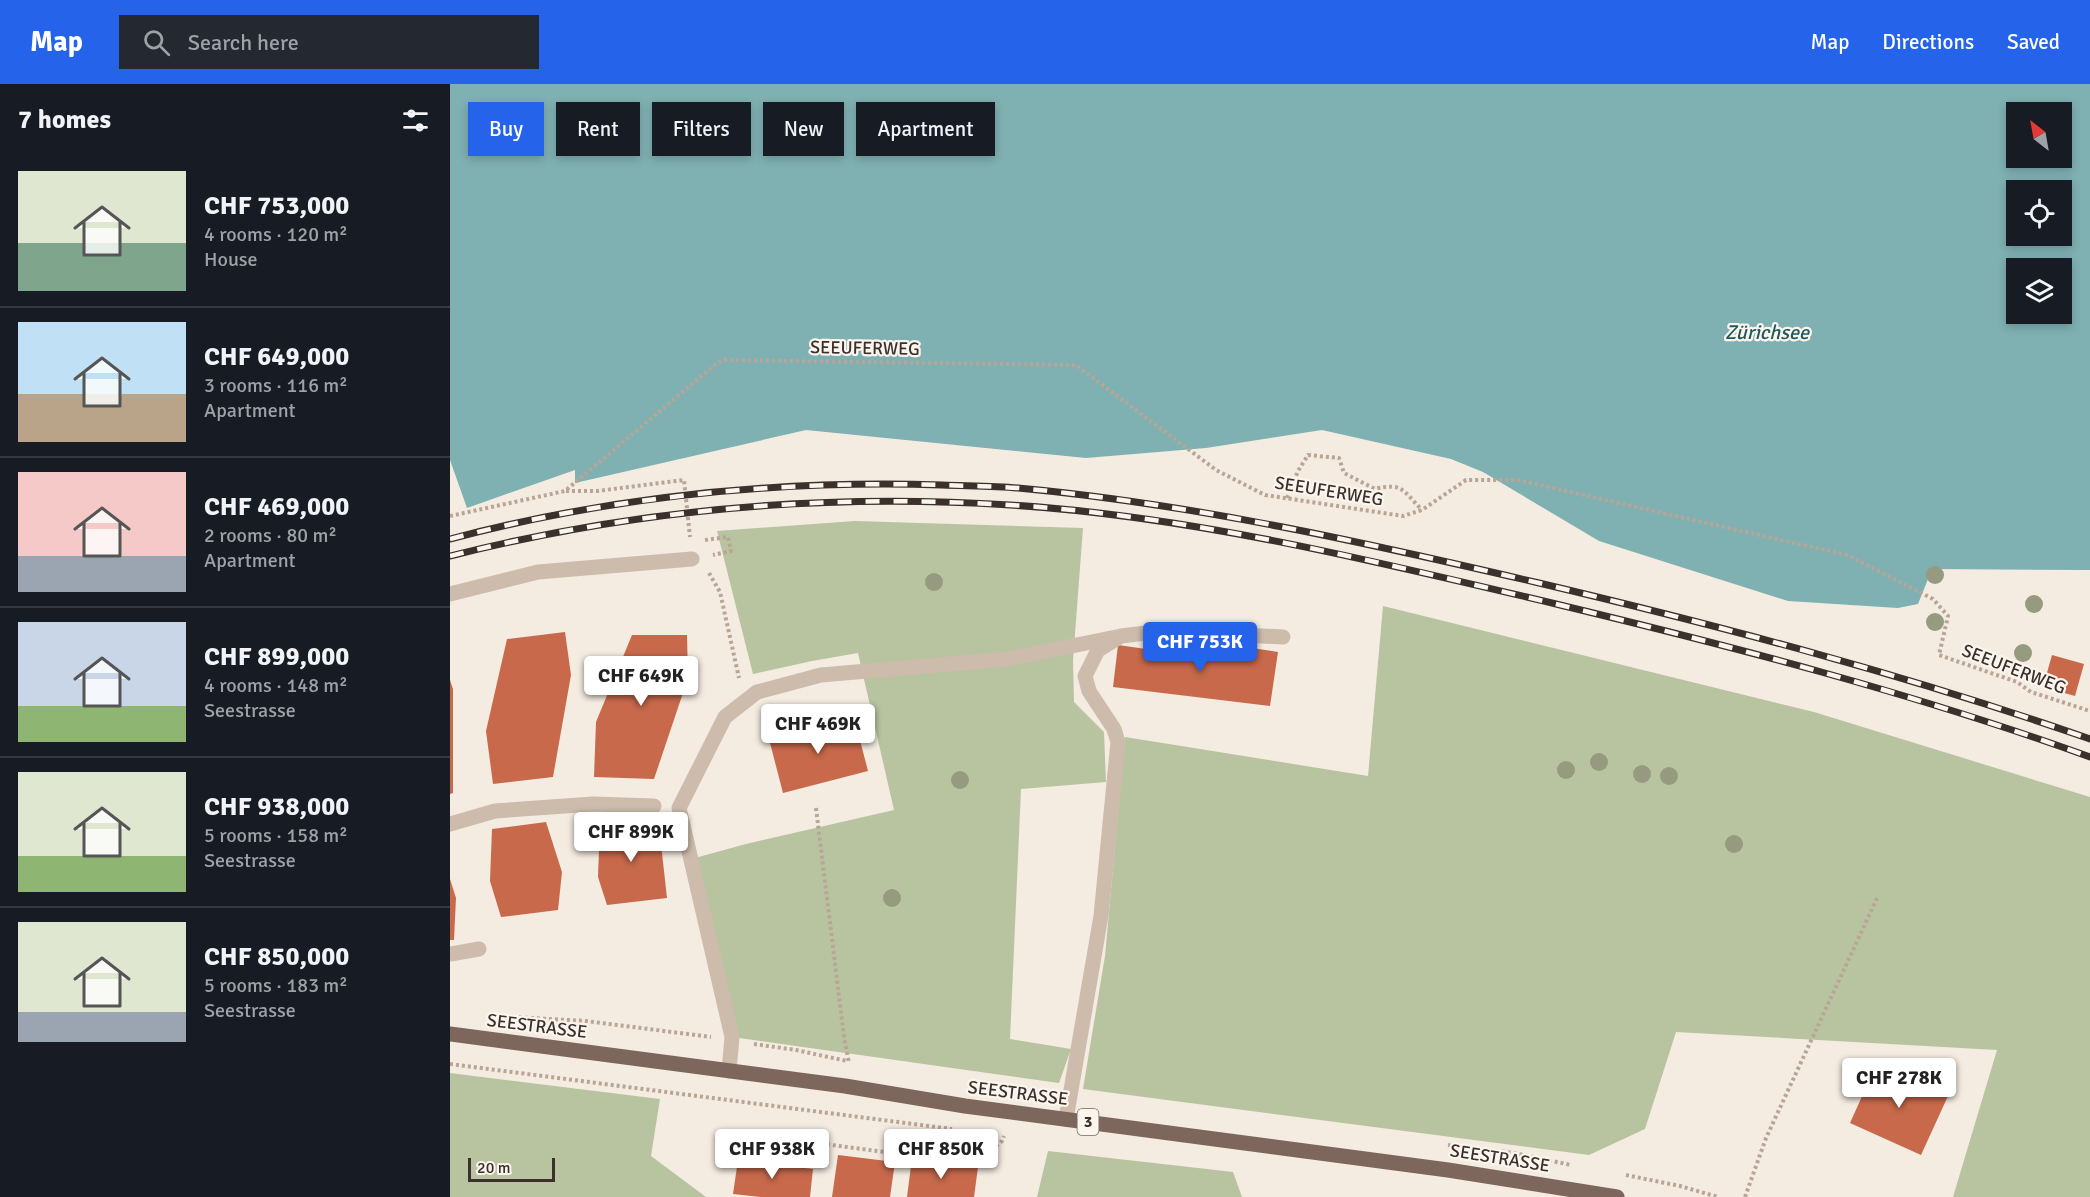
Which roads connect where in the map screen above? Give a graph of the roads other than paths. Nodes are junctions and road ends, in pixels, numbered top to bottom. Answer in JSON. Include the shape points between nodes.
{"nodes":[{"id":1,"x":692,"y":559,"type":"road end"},
{"id":2,"x":450,"y":594,"type":"edge"},
{"id":3,"x":1121,"y":636,"type":"junction"},
{"id":4,"x":1283,"y":637,"type":"dead end"},
{"id":5,"x":654,"y":806,"type":"dead end"},
{"id":6,"x":450,"y":824,"type":"edge"},
{"id":7,"x":479,"y":949,"type":"dead end"},
{"id":8,"x":450,"y":954,"type":"edge"},
{"id":9,"x":450,"y":1034,"type":"edge"},
{"id":10,"x":729,"y":1071,"type":"junction"},
{"id":11,"x":1066,"y":1119,"type":"junction"},
{"id":12,"x":1617,"y":1197,"type":"edge"}],
"edges":[{"from":1,"to":2,"type":"street","via":[[538,572]]},
{"from":3,"to":4,"type":"street","via":[[1163,631]]},
{"from":3,"to":10,"type":"street","via":[[1008,659],[821,675],[757,692],[725,717],[679,808],[732,1037]]},
{"from":3,"to":11,"type":"street","via":[[1098,650],[1085,676],[1089,691],[1118,742],[1101,916]]},
{"from":5,"to":6,"type":"street","via":[[593,804],[495,811]]},
{"from":7,"to":8,"type":"street"},
{"from":9,"to":10,"type":"main road","name":"SEESTRASSE","number":"3"},
{"from":10,"to":11,"type":"main road","name":"SEESTRASSE","number":"3"},
{"from":11,"to":12,"type":"main road","name":"SEESTRASSE","number":"3","via":[[1437,1168]]}]}
